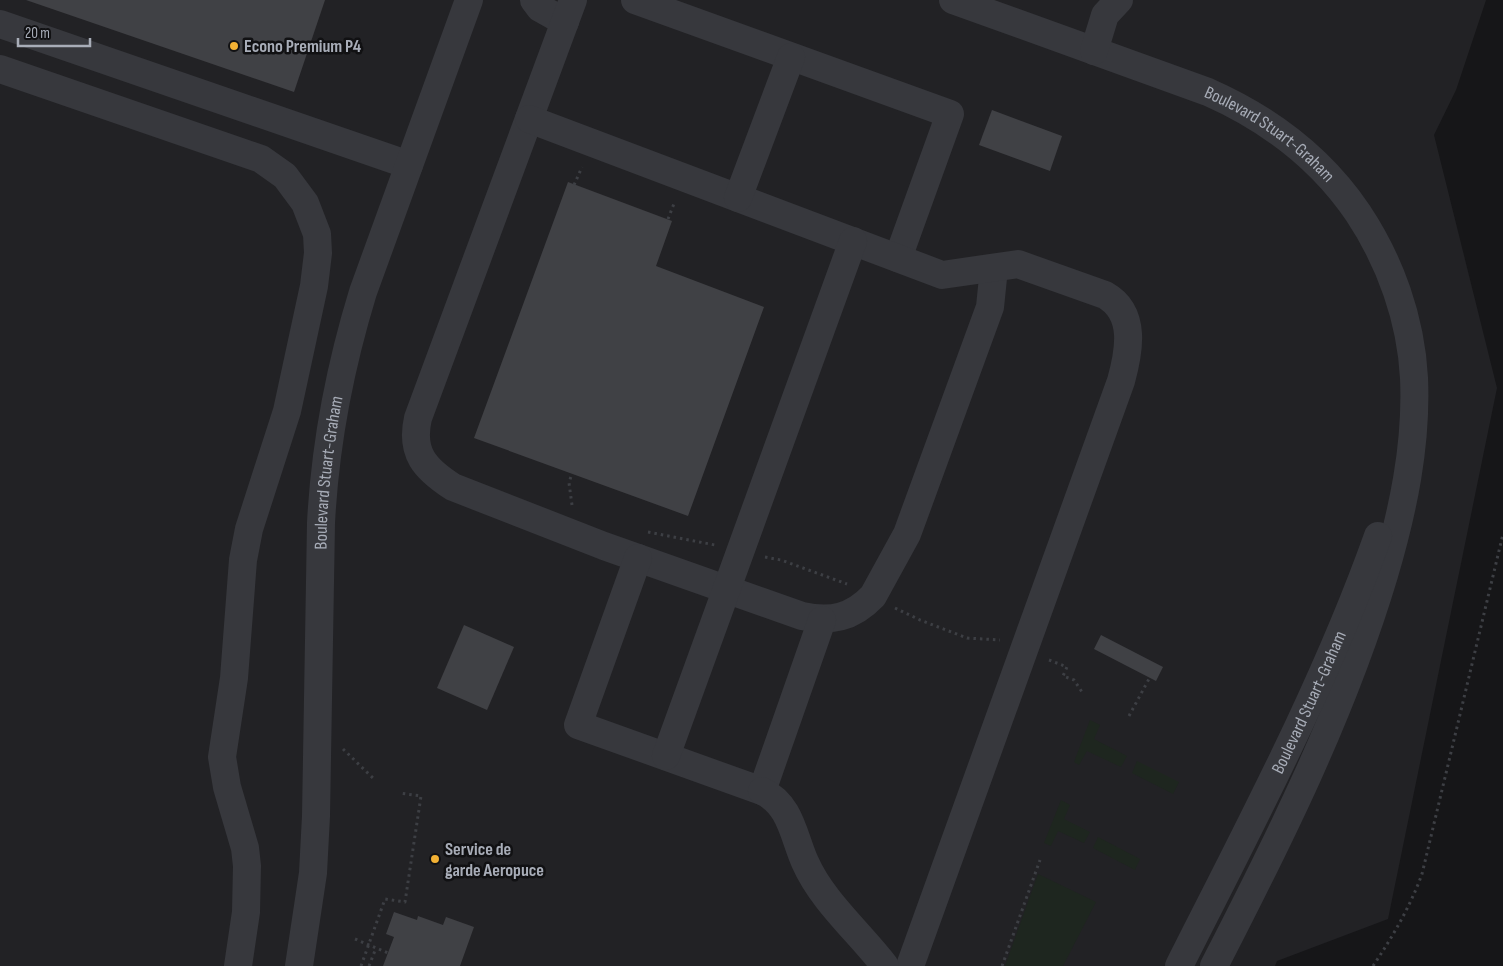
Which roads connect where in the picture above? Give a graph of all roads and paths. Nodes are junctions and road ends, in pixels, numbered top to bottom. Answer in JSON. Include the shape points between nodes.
{"nodes":[{"id":1,"x":469,"y":0,"type":"edge"},
{"id":2,"x":534,"y":0,"type":"edge"},
{"id":3,"x":635,"y":0,"type":"edge"},
{"id":4,"x":953,"y":0,"type":"edge"},
{"id":5,"x":1119,"y":0,"type":"edge"},
{"id":6,"x":569,"y":11,"type":"edge"},
{"id":7,"x":0,"y":24,"type":"edge"},
{"id":8,"x":1094,"y":51,"type":"junction"},
{"id":9,"x":791,"y":56,"type":"junction"},
{"id":10,"x":0,"y":69,"type":"edge"},
{"id":11,"x":529,"y":120,"type":"junction"},
{"id":12,"x":409,"y":164,"type":"junction"},
{"id":13,"x":738,"y":198,"type":"junction"},
{"id":14,"x":853,"y":241,"type":"junction"},
{"id":15,"x":898,"y":258,"type":"junction"},
{"id":16,"x":994,"y":268,"type":"junction"},
{"id":17,"x":1412,"y":427,"type":"junction"},
{"id":18,"x":1503,"y":534,"type":"edge"},
{"id":19,"x":638,"y":558,"type":"junction"},
{"id":20,"x":727,"y":590,"type":"junction"},
{"id":21,"x":822,"y":620,"type":"junction"},
{"id":22,"x":967,"y":638,"type":"dead end"},
{"id":23,"x":1003,"y":640,"type":"dead end"},
{"id":24,"x":1048,"y":659,"type":"dead end"},
{"id":25,"x":1150,"y":678,"type":"dead end"},
{"id":26,"x":1082,"y":692,"type":"dead end"},
{"id":27,"x":1129,"y":716,"type":"dead end"},
{"id":28,"x":348,"y":755,"type":"dead end"},
{"id":29,"x":666,"y":756,"type":"junction"},
{"id":30,"x":374,"y":780,"type":"dead end"},
{"id":31,"x":762,"y":791,"type":"junction"},
{"id":32,"x":399,"y":793,"type":"dead end"},
{"id":33,"x":1040,"y":860,"type":"dead end"},
{"id":34,"x":355,"y":939,"type":"dead end"},
{"id":35,"x":368,"y":944,"type":"junction"},
{"id":36,"x":376,"y":948,"type":"junction"},
{"id":37,"x":388,"y":953,"type":"dead end"},
{"id":38,"x":238,"y":966,"type":"edge"},
{"id":39,"x":298,"y":966,"type":"edge"},
{"id":40,"x":360,"y":966,"type":"edge"},
{"id":41,"x":369,"y":966,"type":"edge"},
{"id":42,"x":885,"y":966,"type":"edge"},
{"id":43,"x":910,"y":966,"type":"edge"},
{"id":44,"x":1002,"y":966,"type":"edge"},
{"id":45,"x":1179,"y":966,"type":"edge"},
{"id":46,"x":1214,"y":966,"type":"edge"},
{"id":47,"x":1373,"y":966,"type":"edge"}],
"edges":[{"from":1,"to":12,"type":"street","name":"Boulevard Stuart-Graham"},
{"from":2,"to":6,"type":"street","via":[[540,8]]},
{"from":3,"to":9,"type":"street"},
{"from":4,"to":8,"type":"street","name":"Boulevard Stuart-Graham"},
{"from":5,"to":8,"type":"street","via":[[1105,14]]},
{"from":6,"to":11,"type":"street"},
{"from":7,"to":12,"type":"street"},
{"from":8,"to":17,"type":"street","name":"Boulevard Stuart-Graham","via":[[1208,92],[1244,109],[1284,135],[1313,160],[1344,194],[1378,246],[1401,305],[1412,359]]},
{"from":9,"to":13,"type":"street"},
{"from":9,"to":15,"type":"street","via":[[950,114]]},
{"from":10,"to":38,"type":"street","via":[[261,159],[296,188],[317,234],[317,268],[287,411],[245,544],[234,678],[222,747],[226,782],[247,866],[246,912]]},
{"from":11,"to":13,"type":"street"},
{"from":11,"to":19,"type":"street","via":[[418,418],[415,430],[418,452],[432,472],[461,491]]},
{"from":12,"to":39,"type":"street","name":"Boulevard Stuart-Graham","via":[[351,330],[323,476],[316,816],[313,873]]},
{"from":13,"to":14,"type":"street"},
{"from":14,"to":15,"type":"street"},
{"from":14,"to":20,"type":"street"},
{"from":15,"to":16,"type":"street","via":[[942,275]]},
{"from":16,"to":21,"type":"street","via":[[990,307],[907,534],[884,578],[865,605],[846,616]]},
{"from":16,"to":43,"type":"street","via":[[1018,264],[1113,300],[1126,319],[1129,345],[1121,381]]},
{"from":17,"to":45,"type":"street","name":"Boulevard Stuart-Graham","via":[[1386,513],[1328,662]]},
{"from":17,"to":46,"type":"street","name":"Boulevard Stuart-Graham","via":[[1410,464],[1401,516],[1362,643],[1286,823]]},
{"from":18,"to":47,"type":"path","via":[[1422,874],[1397,929]]},
{"from":19,"to":20,"type":"street"},
{"from":19,"to":29,"type":"street","via":[[578,725]]},
{"from":20,"to":21,"type":"street"},
{"from":20,"to":29,"type":"street"},
{"from":21,"to":31,"type":"street"},
{"from":22,"to":23,"type":"path"},
{"from":24,"to":26,"type":"path","via":[[1068,667],[1063,676],[1074,680]]},
{"from":25,"to":27,"type":"path"},
{"from":28,"to":30,"type":"path"},
{"from":29,"to":31,"type":"street"},
{"from":31,"to":42,"type":"street","via":[[772,796],[785,812],[804,861],[821,889]]},
{"from":32,"to":35,"type":"path","via":[[421,796],[405,902],[385,898]]},
{"from":33,"to":44,"type":"path"},
{"from":34,"to":35,"type":"path"},
{"from":35,"to":36,"type":"path"},
{"from":35,"to":40,"type":"path"},
{"from":36,"to":37,"type":"path"},
{"from":36,"to":41,"type":"path"}]}
